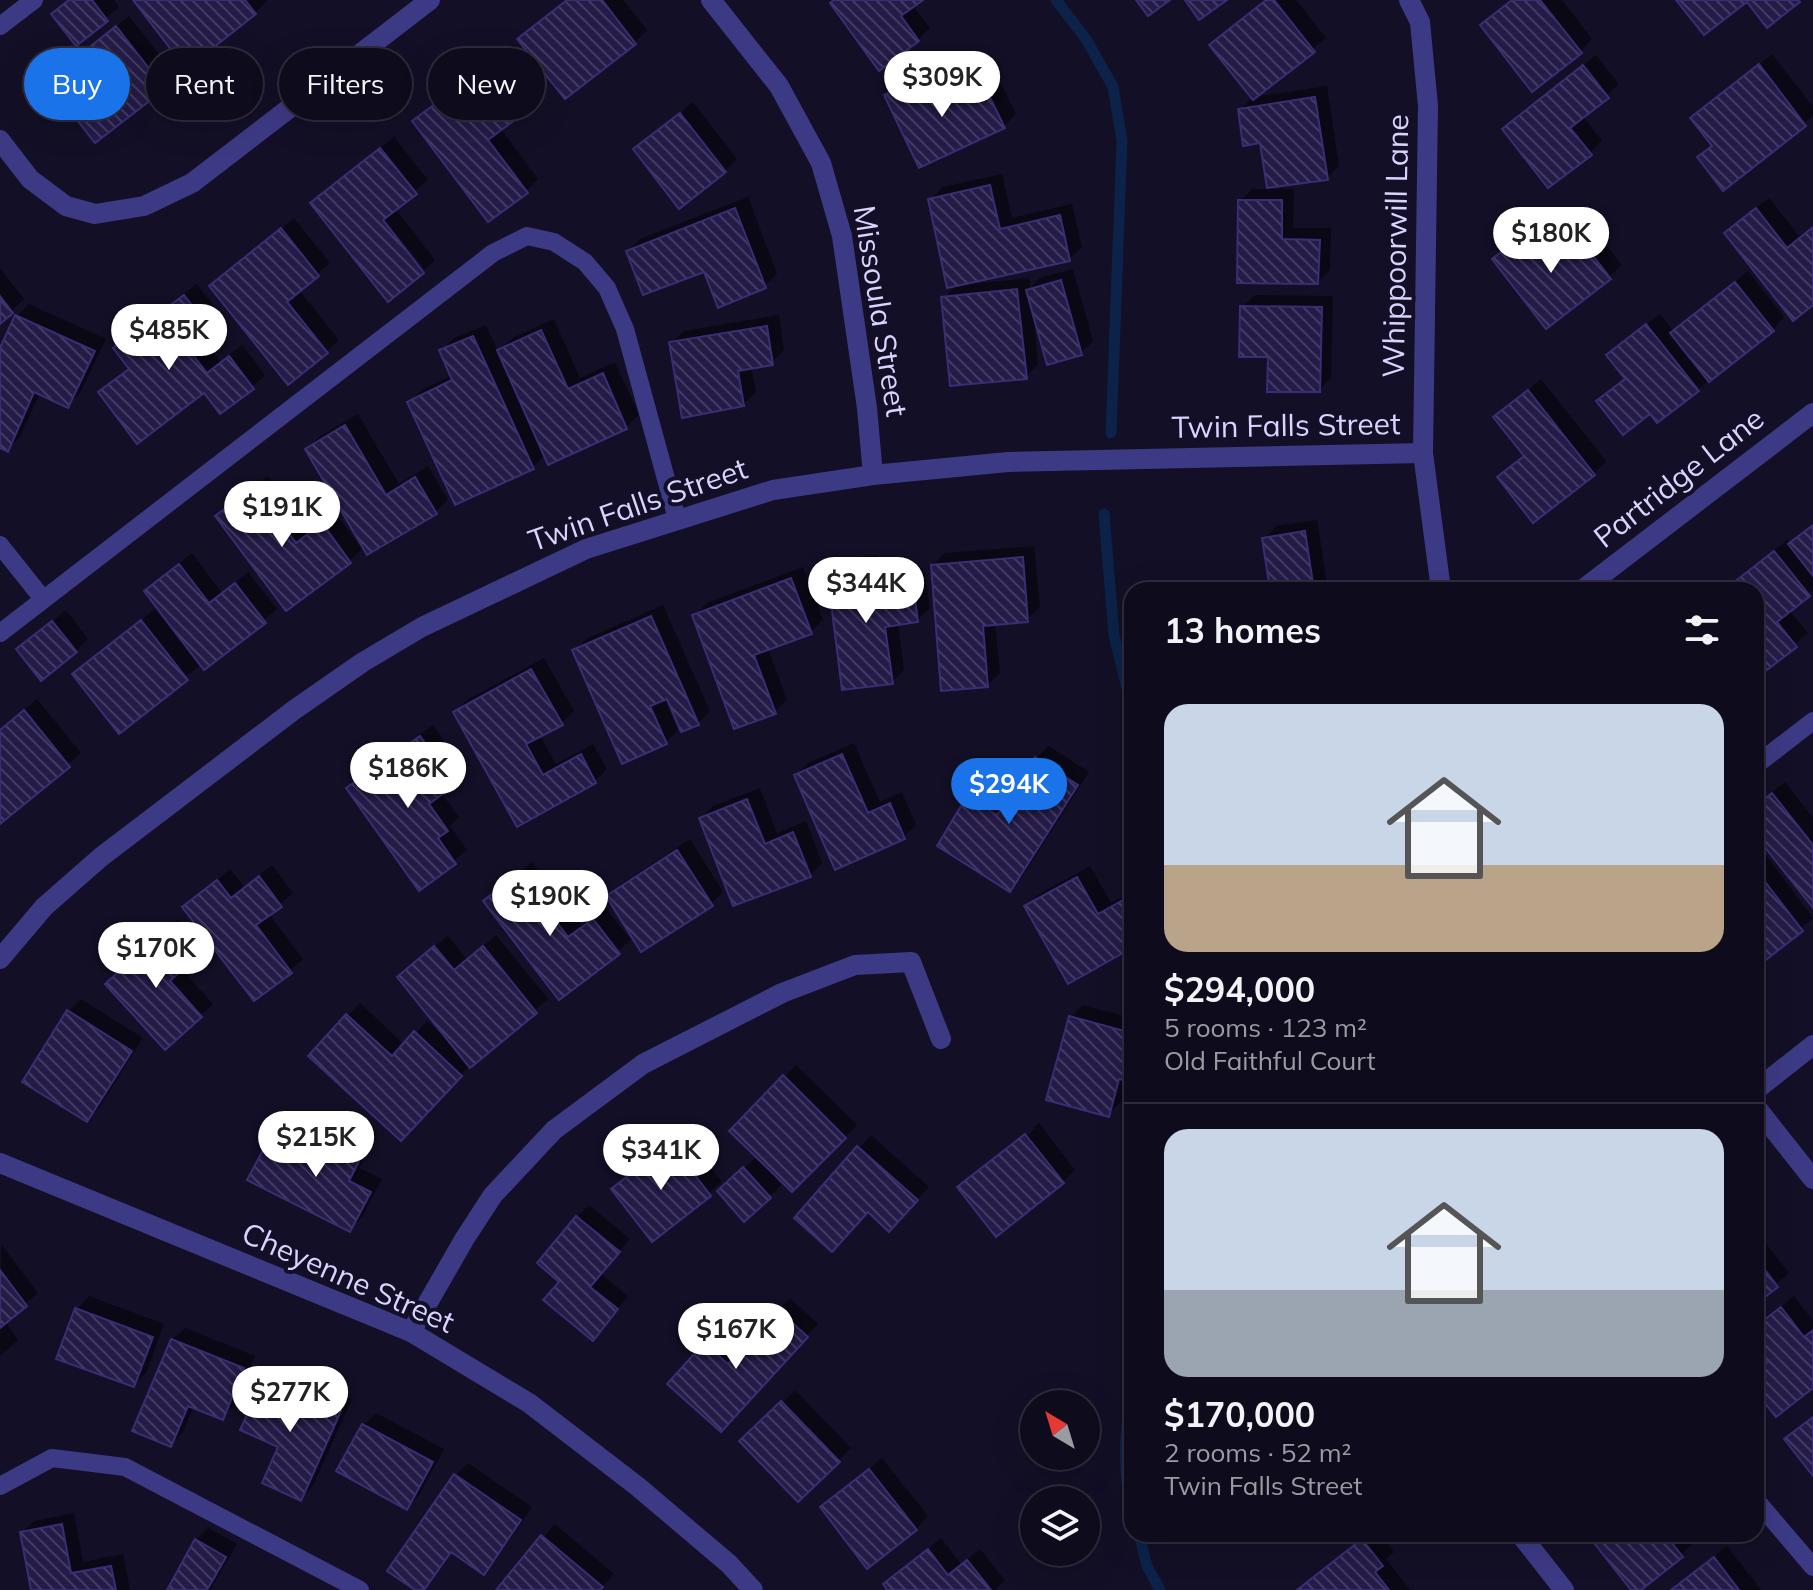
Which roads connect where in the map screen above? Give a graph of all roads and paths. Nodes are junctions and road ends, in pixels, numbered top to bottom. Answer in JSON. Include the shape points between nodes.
{"nodes":[{"id":1,"x":34,"y":0,"type":"edge"},
{"id":2,"x":430,"y":0,"type":"edge"},
{"id":3,"x":711,"y":0,"type":"edge"},
{"id":4,"x":1409,"y":0,"type":"edge"},
{"id":5,"x":0,"y":26,"type":"edge"},
{"id":6,"x":0,"y":140,"type":"edge"},
{"id":7,"x":1813,"y":413,"type":"edge"},
{"id":8,"x":1423,"y":453,"type":"junction"},
{"id":9,"x":873,"y":475,"type":"junction"},
{"id":10,"x":677,"y":519,"type":"junction"},
{"id":11,"x":0,"y":545,"type":"edge"},
{"id":12,"x":1440,"y":582,"type":"edge"},
{"id":13,"x":1592,"y":582,"type":"edge"},
{"id":14,"x":43,"y":599,"type":"junction"},
{"id":15,"x":0,"y":633,"type":"edge"},
{"id":16,"x":1813,"y":721,"type":"edge"},
{"id":17,"x":1764,"y":759,"type":"edge"},
{"id":18,"x":0,"y":959,"type":"edge"},
{"id":19,"x":941,"y":1039,"type":"dead end"},
{"id":20,"x":1813,"y":1045,"type":"edge"},
{"id":21,"x":1764,"y":1084,"type":"edge"},
{"id":22,"x":1764,"y":1117,"type":"edge"},
{"id":23,"x":0,"y":1163,"type":"edge"},
{"id":24,"x":1813,"y":1179,"type":"edge"},
{"id":25,"x":411,"y":1332,"type":"junction"},
{"id":26,"x":0,"y":1486,"type":"edge"},
{"id":27,"x":1764,"y":1509,"type":"edge"},
{"id":28,"x":1526,"y":1542,"type":"edge"},
{"id":29,"x":1813,"y":1567,"type":"edge"},
{"id":30,"x":360,"y":1590,"type":"edge"},
{"id":31,"x":753,"y":1590,"type":"edge"},
{"id":32,"x":1564,"y":1590,"type":"edge"}],
"edges":[{"from":1,"to":5,"type":"lane"},
{"from":2,"to":6,"type":"street","via":[[192,183],[144,206],[95,214],[66,206],[30,179]]},
{"from":3,"to":9,"type":"street","name":"Missoula Street","via":[[779,86],[821,163],[842,236]]},
{"from":4,"to":8,"type":"street","name":"Whippoorwill Lane","via":[[1420,22],[1428,106]]},
{"from":7,"to":13,"type":"street","name":"Partridge Lane"},
{"from":8,"to":9,"type":"street","name":"Twin Falls Street","via":[[1008,462]]},
{"from":8,"to":12,"type":"street","name":"Whippoorwill Lane"},
{"from":9,"to":10,"type":"street","name":"Twin Falls Street","via":[[773,490]]},
{"from":10,"to":14,"type":"lane","via":[[625,329],[607,288],[585,262],[554,242],[527,236],[493,253]]},
{"from":10,"to":18,"type":"street","name":"Twin Falls Street","via":[[586,549],[422,627],[363,662],[101,857],[44,907]]},
{"from":11,"to":14,"type":"lane"},
{"from":14,"to":15,"type":"lane"},
{"from":16,"to":17,"type":"lane"},
{"from":19,"to":25,"type":"street","via":[[911,962],[855,965],[782,993],[643,1064],[554,1130],[493,1195]]},
{"from":20,"to":21,"type":"street"},
{"from":22,"to":24,"type":"street"},
{"from":23,"to":25,"type":"street","name":"Cheyenne Street"},
{"from":25,"to":31,"type":"street","name":"Cheyenne Street","via":[[529,1403],[637,1486]]},
{"from":26,"to":30,"type":"lane","via":[[52,1458],[125,1467]]},
{"from":27,"to":29,"type":"lane"},
{"from":28,"to":32,"type":"street"}]}
